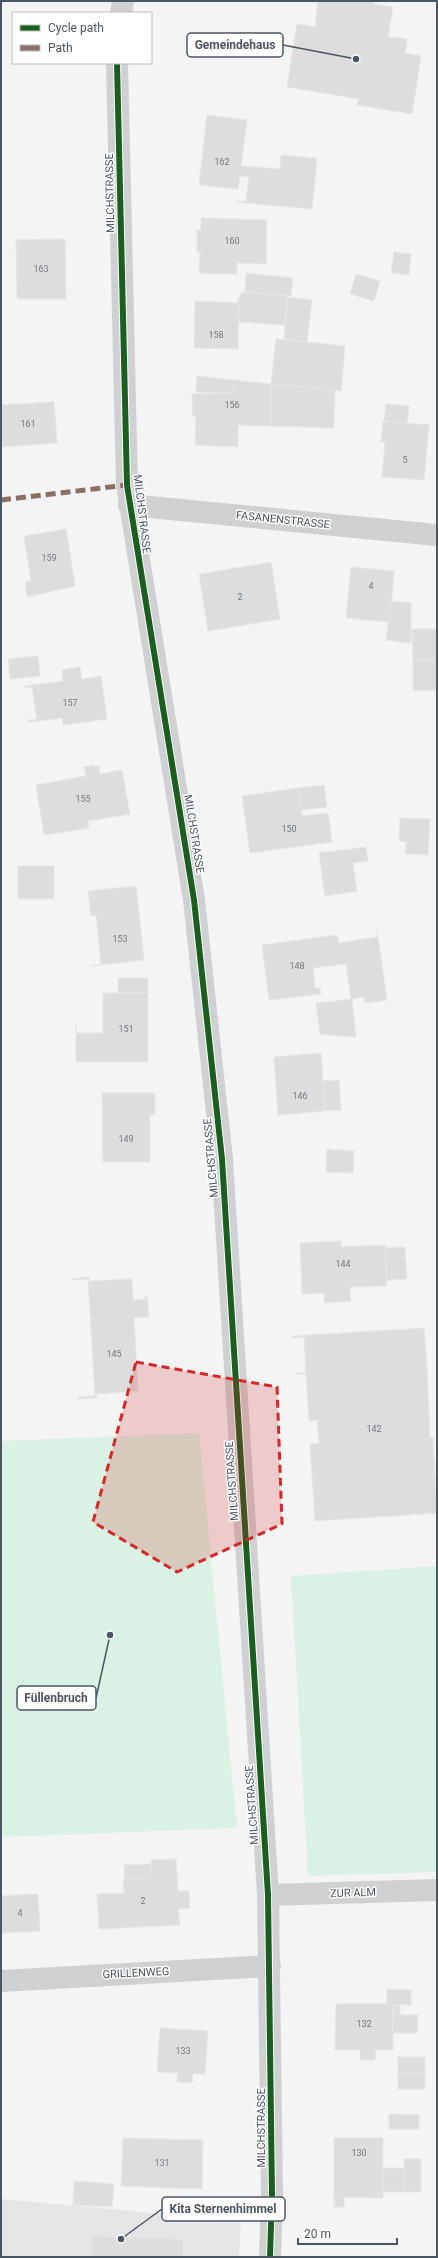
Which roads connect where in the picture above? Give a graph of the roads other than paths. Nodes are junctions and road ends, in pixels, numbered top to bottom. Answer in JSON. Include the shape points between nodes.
{"nodes":[{"id":1,"x":123,"y":1,"type":"edge"},
{"id":2,"x":121,"y":12,"type":"edge"},
{"id":3,"x":117,"y":64,"type":"edge"},
{"id":4,"x":129,"y":505,"type":"junction"},
{"id":5,"x":437,"y":535,"type":"edge"},
{"id":6,"x":437,"y":1890,"type":"edge"},
{"id":7,"x":268,"y":1895,"type":"junction"},
{"id":8,"x":270,"y":1966,"type":"junction"},
{"id":9,"x":1,"y":1980,"type":"edge"},
{"id":10,"x":270,"y":2257,"type":"edge"}],
"edges":[{"from":1,"to":2,"type":"street"},
{"from":3,"to":4,"type":"street","name":"MILCHSTRASSE","via":[[126,485]]},
{"from":4,"to":5,"type":"street","name":"FASANENSTRASSE"},
{"from":4,"to":7,"type":"street","name":"MILCHSTRASSE","via":[[194,900],[222,1159]]},
{"from":6,"to":7,"type":"street","name":"ZUR ALM"},
{"from":7,"to":8,"type":"street","name":"MILCHSTRASSE"},
{"from":8,"to":9,"type":"street","name":"GRILLENWEG"},
{"from":8,"to":10,"type":"street","name":"MILCHSTRASSE"}]}
